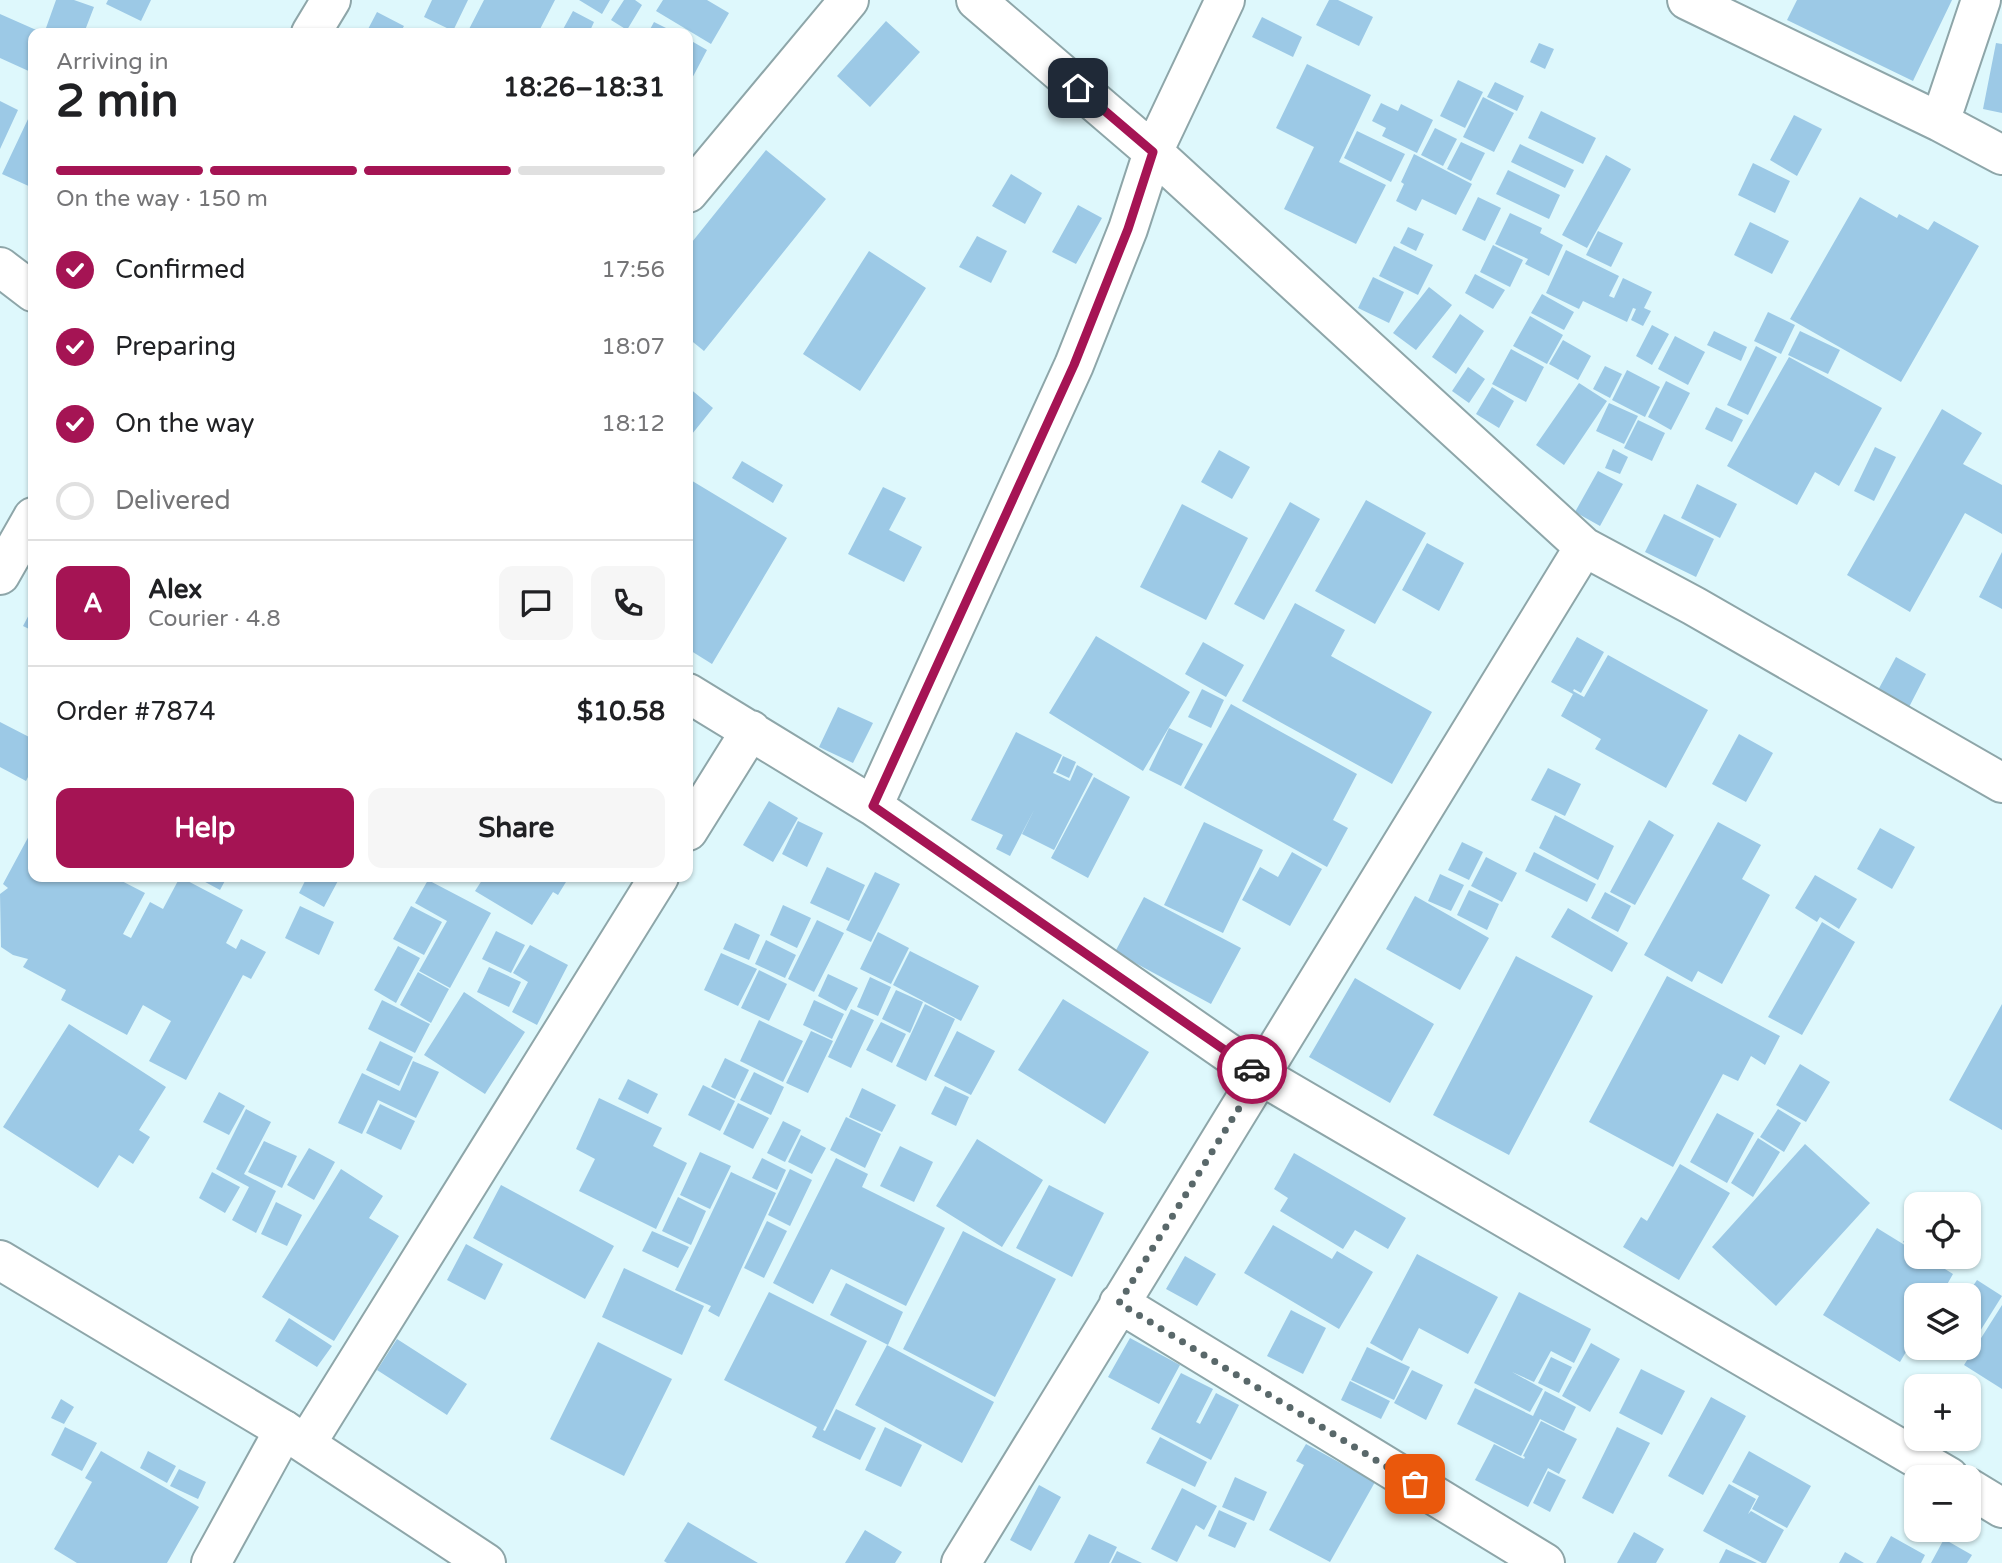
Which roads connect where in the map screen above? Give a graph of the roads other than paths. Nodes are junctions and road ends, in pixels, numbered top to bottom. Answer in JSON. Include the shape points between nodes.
{"nodes":[{"id":1,"x":331,"y":0,"type":"edge"},
{"id":2,"x":849,"y":0,"type":"edge"},
{"id":3,"x":976,"y":0,"type":"edge"},
{"id":4,"x":1225,"y":0,"type":"edge"},
{"id":5,"x":1686,"y":0,"type":"edge"},
{"id":6,"x":1981,"y":0,"type":"edge"},
{"id":7,"x":315,"y":28,"type":"edge"},
{"id":8,"x":1940,"y":122,"type":"junction"},
{"id":9,"x":1153,"y":152,"type":"junction"},
{"id":10,"x":2002,"y":155,"type":"edge"},
{"id":11,"x":693,"y":187,"type":"edge"},
{"id":12,"x":0,"y":267,"type":"edge"},
{"id":13,"x":28,"y":288,"type":"edge"},
{"id":14,"x":28,"y":526,"type":"edge"},
{"id":15,"x":1584,"y":547,"type":"junction"},
{"id":16,"x":0,"y":575,"type":"edge"},
{"id":17,"x":693,"y":696,"type":"edge"},
{"id":18,"x":751,"y":730,"type":"junction"},
{"id":19,"x":2002,"y":783,"type":"edge"},
{"id":20,"x":873,"y":806,"type":"junction"},
{"id":21,"x":693,"y":823,"type":"edge"},
{"id":22,"x":656,"y":882,"type":"edge"},
{"id":23,"x":1260,"y":1074,"type":"junction"},
{"id":24,"x":3,"y":1270,"type":"edge"},
{"id":25,"x":1119,"y":1303,"type":"junction"},
{"id":26,"x":295,"y":1437,"type":"junction"},
{"id":27,"x":1928,"y":1465,"type":"edge"},
{"id":28,"x":1981,"y":1495,"type":"edge"},
{"id":29,"x":2002,"y":1508,"type":"edge"},
{"id":30,"x":211,"y":1563,"type":"edge"},
{"id":31,"x":486,"y":1563,"type":"edge"},
{"id":32,"x":961,"y":1563,"type":"edge"},
{"id":33,"x":1545,"y":1563,"type":"edge"}],
"edges":[{"from":1,"to":7,"type":"street"},
{"from":2,"to":11,"type":"street"},
{"from":3,"to":9,"type":"street"},
{"from":4,"to":9,"type":"street"},
{"from":5,"to":8,"type":"street"},
{"from":6,"to":8,"type":"street"},
{"from":8,"to":10,"type":"street"},
{"from":9,"to":15,"type":"street"},
{"from":9,"to":20,"type":"street","via":[[1074,365]]},
{"from":12,"to":13,"type":"street"},
{"from":14,"to":16,"type":"street"},
{"from":15,"to":19,"type":"street"},
{"from":15,"to":23,"type":"street"},
{"from":17,"to":18,"type":"street"},
{"from":18,"to":20,"type":"street"},
{"from":18,"to":21,"type":"street"},
{"from":20,"to":23,"type":"street"},
{"from":22,"to":26,"type":"street"},
{"from":23,"to":25,"type":"street"},
{"from":23,"to":27,"type":"street"},
{"from":24,"to":26,"type":"street"},
{"from":25,"to":32,"type":"street"},
{"from":25,"to":33,"type":"street"},
{"from":26,"to":30,"type":"street"},
{"from":26,"to":31,"type":"street"},
{"from":28,"to":29,"type":"street"}]}
